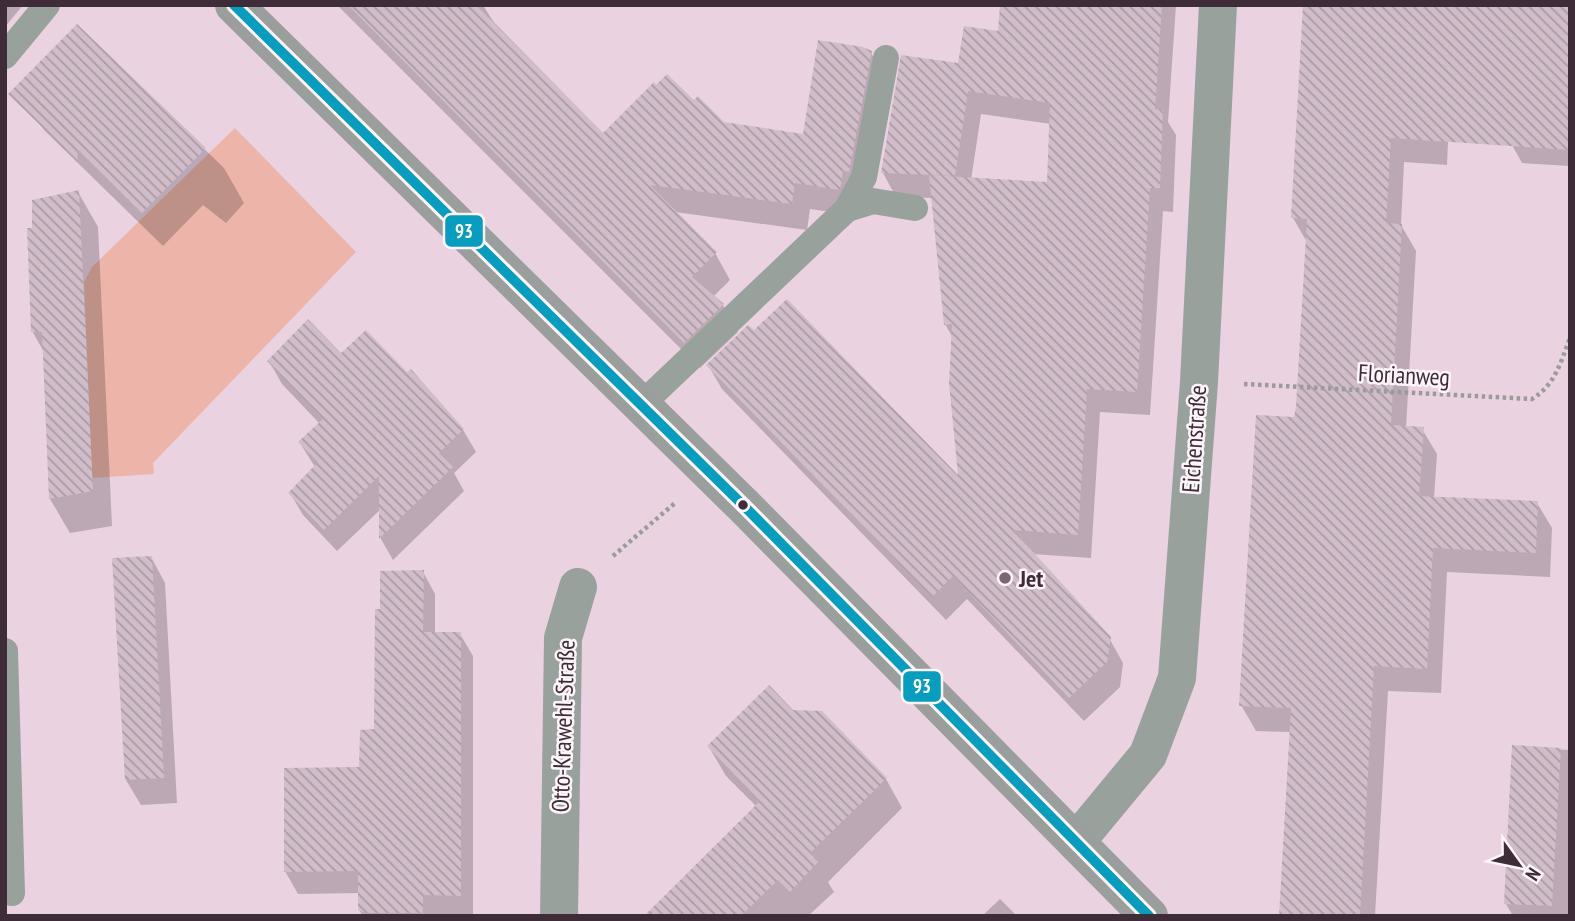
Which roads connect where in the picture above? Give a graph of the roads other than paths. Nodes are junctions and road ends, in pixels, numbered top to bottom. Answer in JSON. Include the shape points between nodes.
{"nodes":[{"id":1,"x":47,"y":5,"type":"edge"},
{"id":2,"x":234,"y":5,"type":"edge"},
{"id":3,"x":1218,"y":5,"type":"edge"},
{"id":4,"x":5,"y":56,"type":"edge"},
{"id":5,"x":886,"y":58,"type":"dead end"},
{"id":6,"x":915,"y":208,"type":"dead end"},
{"id":7,"x":847,"y":209,"type":"junction"},
{"id":8,"x":641,"y":405,"type":"junction"},
{"id":9,"x":578,"y":587,"type":"road end"},
{"id":10,"x":5,"y":651,"type":"edge"},
{"id":11,"x":1076,"y":842,"type":"junction"},
{"id":12,"x":12,"y":893,"type":"dead end"},
{"id":13,"x":559,"y":916,"type":"edge"},
{"id":14,"x":1149,"y":916,"type":"edge"}],
"edges":[{"from":1,"to":4,"type":"lane"},
{"from":2,"to":8,"type":"main road"},
{"from":3,"to":11,"type":"street","name":"Eichenstraße","via":[[1199,382],[1177,678],[1147,755]]},
{"from":5,"to":7,"type":"lane","via":[[864,177]]},
{"from":6,"to":7,"type":"lane","via":[[873,201]]},
{"from":7,"to":8,"type":"lane"},
{"from":8,"to":11,"type":"main road"},
{"from":9,"to":13,"type":"street","name":"Otto-Krawehl-Straße","via":[[564,638]]},
{"from":10,"to":12,"type":"lane"},
{"from":11,"to":14,"type":"main road"}]}
